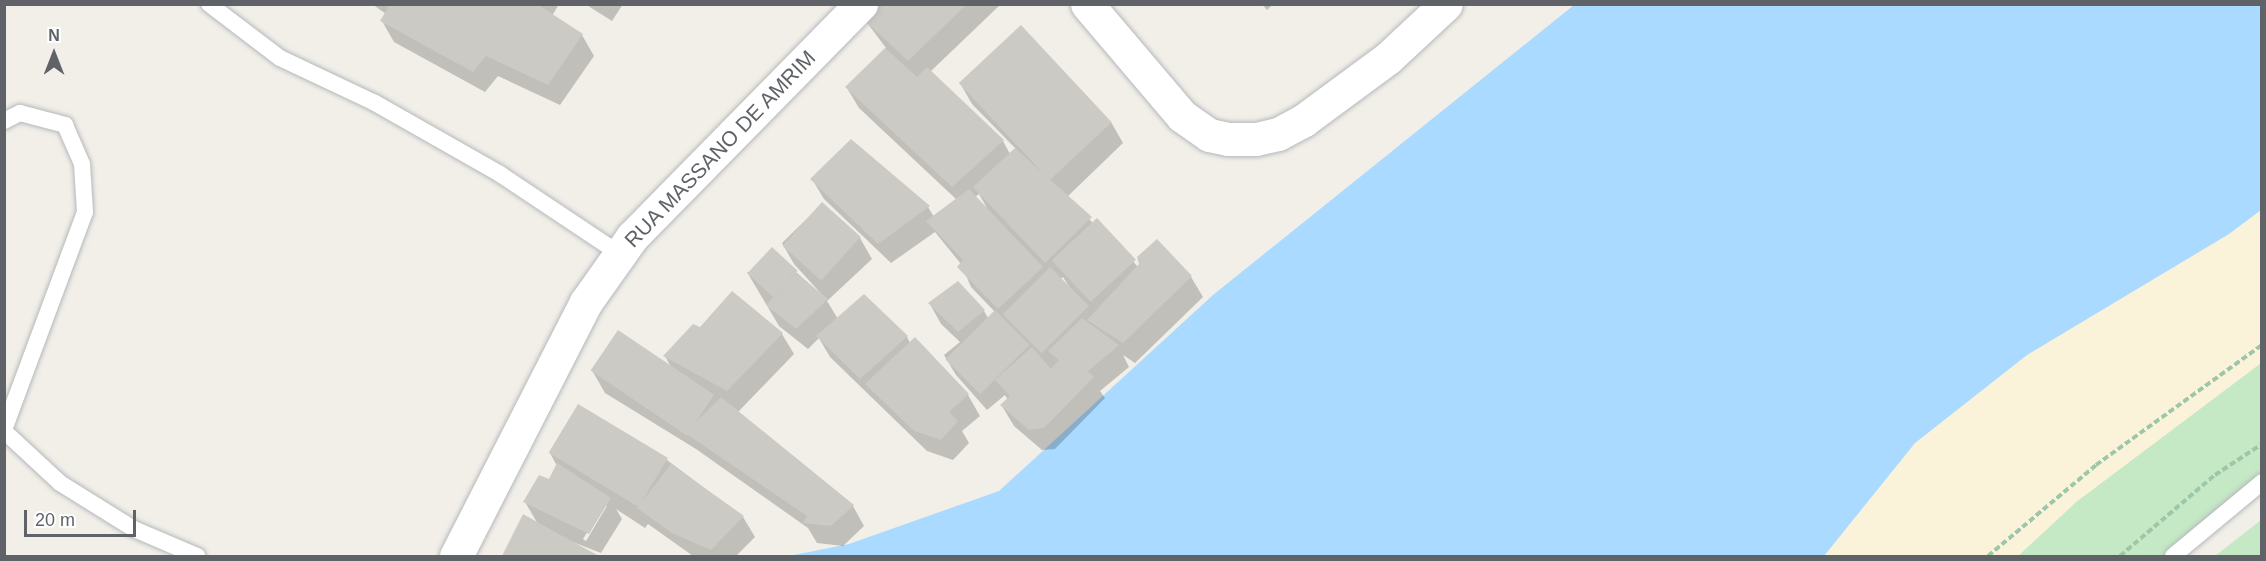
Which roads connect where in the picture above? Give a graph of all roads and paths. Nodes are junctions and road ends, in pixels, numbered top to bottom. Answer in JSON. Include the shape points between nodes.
{"nodes":[{"id":1,"x":209,"y":4,"type":"edge"},
{"id":2,"x":861,"y":4,"type":"edge"},
{"id":3,"x":1088,"y":4,"type":"edge"},
{"id":4,"x":1446,"y":4,"type":"edge"},
{"id":5,"x":4,"y":121,"type":"edge"},
{"id":6,"x":620,"y":254,"type":"junction"},
{"id":7,"x":2262,"y":345,"type":"edge"},
{"id":8,"x":4,"y":430,"type":"edge"},
{"id":9,"x":2262,"y":444,"type":"edge"},
{"id":10,"x":2262,"y":482,"type":"edge"},
{"id":11,"x":197,"y":556,"type":"edge"},
{"id":12,"x":456,"y":556,"type":"edge"},
{"id":13,"x":1988,"y":556,"type":"edge"},
{"id":14,"x":2121,"y":556,"type":"edge"},
{"id":15,"x":2172,"y":556,"type":"edge"}],
"edges":[{"from":1,"to":6,"type":"lane","via":[[280,58],[375,103],[500,174]]},
{"from":2,"to":6,"type":"street","name":"RUA MASSANO DE AMRIM"},
{"from":3,"to":4,"type":"street","via":[[1182,116],[1209,135],[1256,140],[1304,120],[1388,58]]},
{"from":5,"to":8,"type":"lane","via":[[20,113],[65,125],[82,164],[85,212]]},
{"from":6,"to":12,"type":"street","name":"RUA MASSANO DE AMRIM","via":[[586,303]]},
{"from":7,"to":13,"type":"path","via":[[2096,465]]},
{"from":8,"to":11,"type":"lane","via":[[60,483],[134,529]]},
{"from":9,"to":14,"type":"path","via":[[2215,475]]},
{"from":10,"to":15,"type":"lane"}]}
